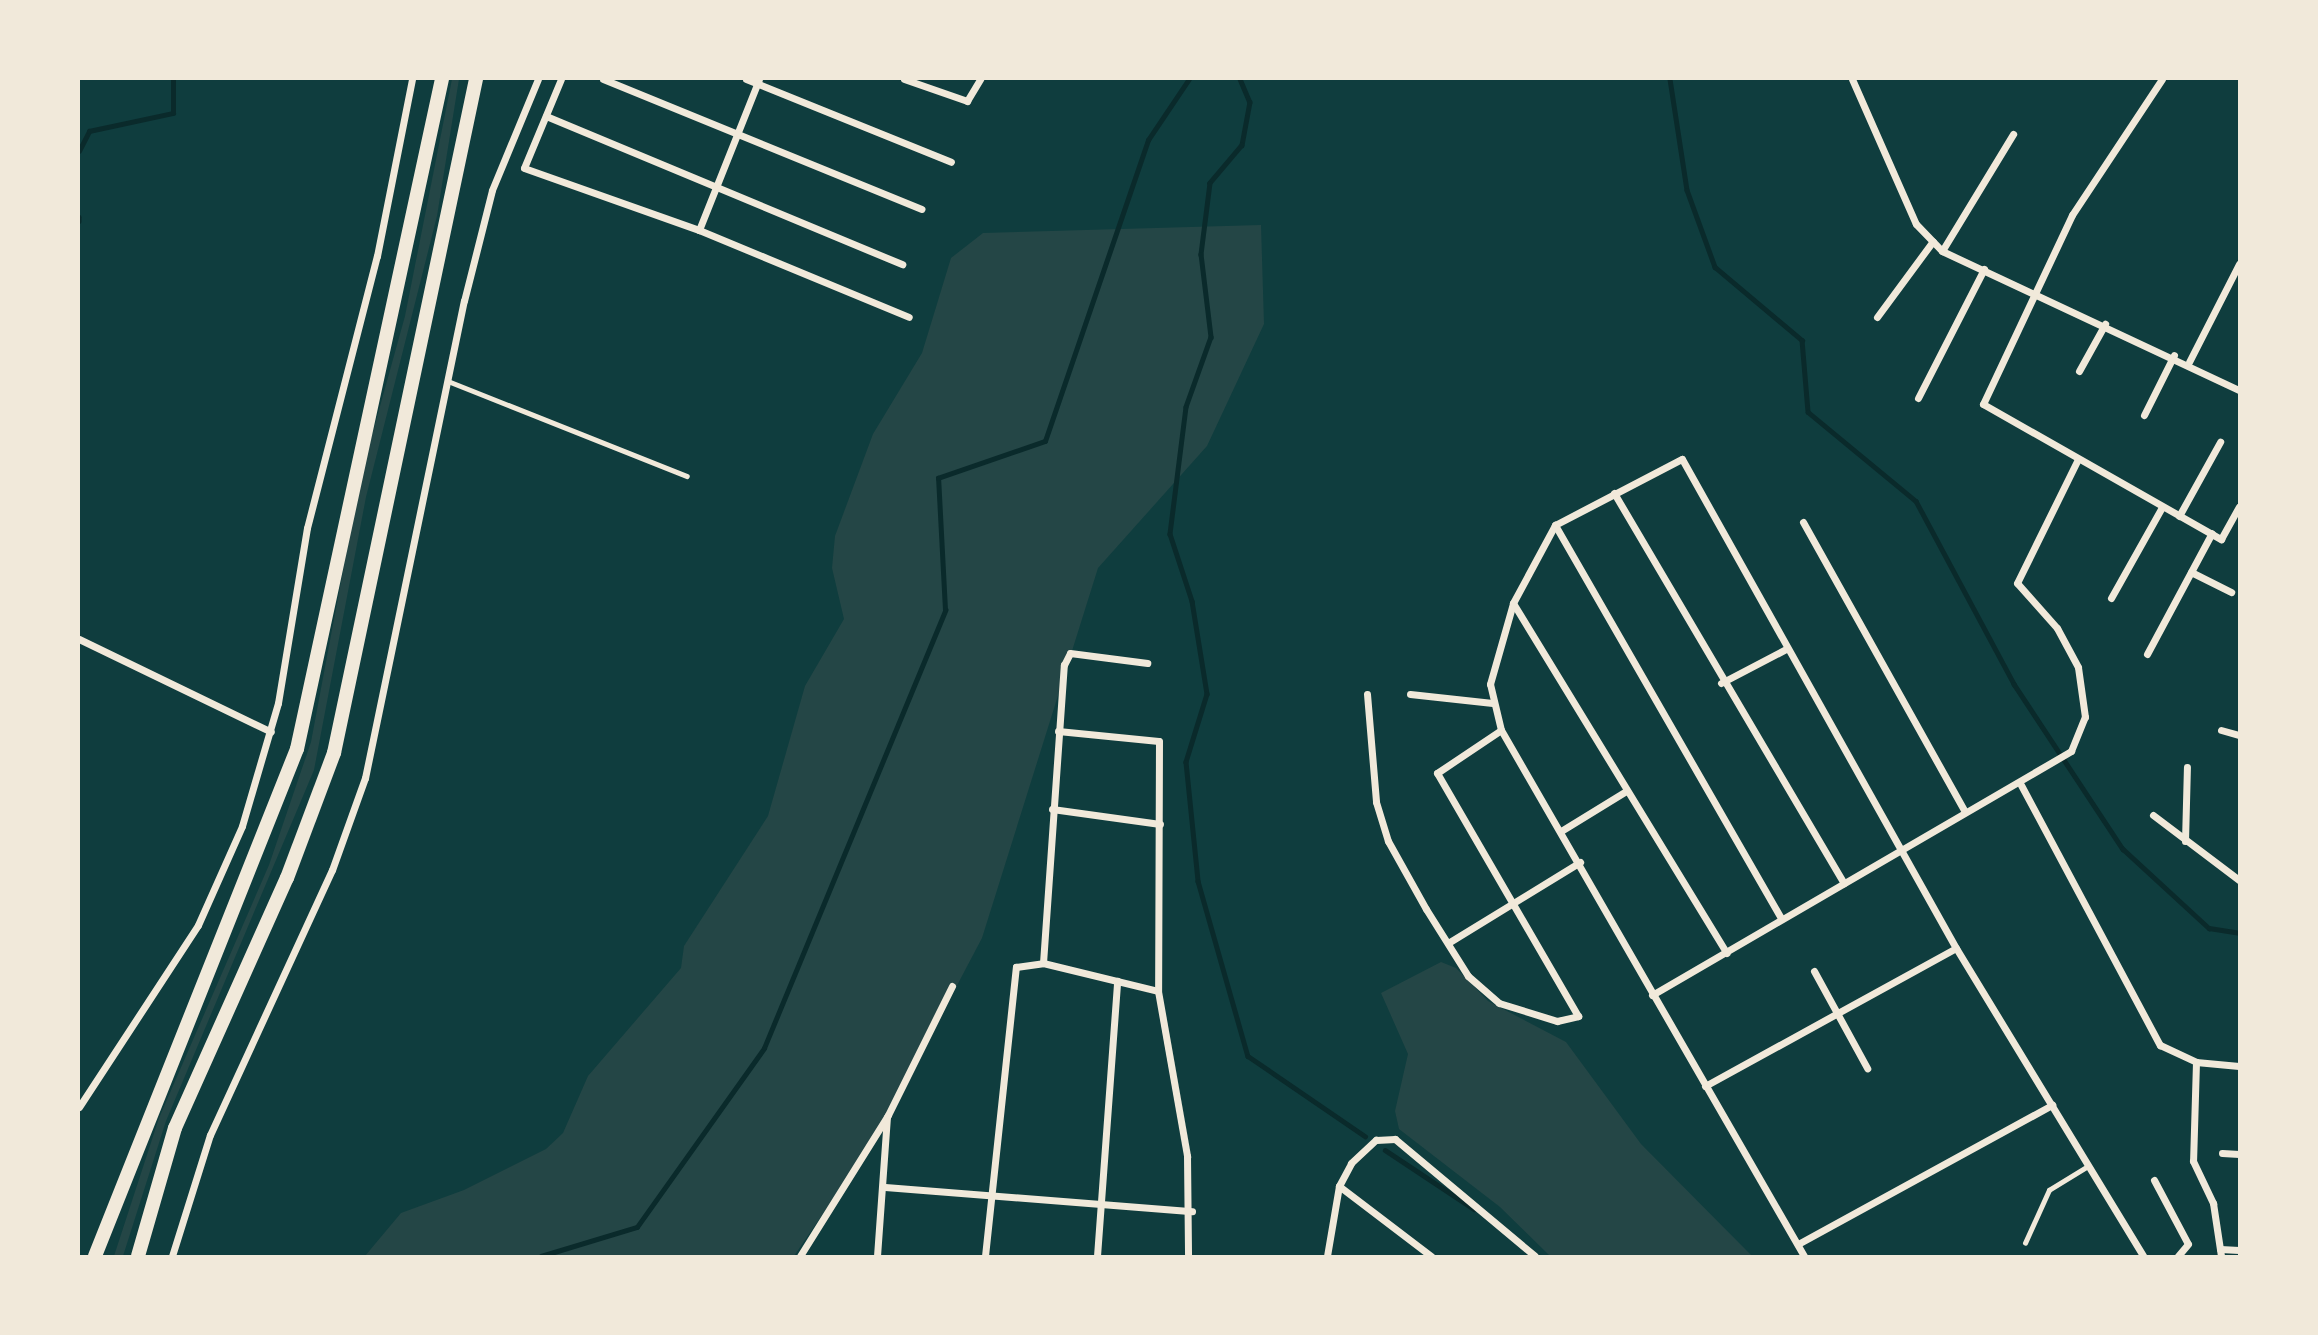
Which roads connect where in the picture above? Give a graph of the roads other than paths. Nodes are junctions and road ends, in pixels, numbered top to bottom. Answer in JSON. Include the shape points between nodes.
{"nodes":[{"id":1,"x":412,"y":79,"type":"edge"},
{"id":2,"x":442,"y":79,"type":"edge"},
{"id":3,"x":476,"y":79,"type":"edge"},
{"id":4,"x":538,"y":79,"type":"edge"},
{"id":5,"x":561,"y":79,"type":"edge"},
{"id":6,"x":603,"y":79,"type":"edge"},
{"id":7,"x":746,"y":79,"type":"edge"},
{"id":8,"x":904,"y":79,"type":"edge"},
{"id":9,"x":980,"y":79,"type":"edge"},
{"id":10,"x":1852,"y":79,"type":"edge"},
{"id":11,"x":2162,"y":79,"type":"edge"},
{"id":12,"x":758,"y":81,"type":"edge"},
{"id":13,"x":546,"y":116,"type":"junction"},
{"id":14,"x":737,"y":134,"type":"junction"},
{"id":15,"x":2013,"y":134,"type":"dead end"},
{"id":16,"x":951,"y":162,"type":"dead end"},
{"id":17,"x":716,"y":187,"type":"junction"},
{"id":18,"x":921,"y":209,"type":"dead end"},
{"id":19,"x":699,"y":230,"type":"junction"},
{"id":20,"x":1933,"y":241,"type":"junction"},
{"id":21,"x":1942,"y":251,"type":"junction"},
{"id":22,"x":902,"y":264,"type":"dead end"},
{"id":23,"x":2239,"y":264,"type":"edge"},
{"id":24,"x":1984,"y":269,"type":"junction"},
{"id":25,"x":2039,"y":293,"type":"junction"},
{"id":26,"x":909,"y":317,"type":"dead end"},
{"id":27,"x":1877,"y":317,"type":"dead end"},
{"id":28,"x":2105,"y":324,"type":"junction"},
{"id":29,"x":2174,"y":355,"type":"junction"},
{"id":30,"x":2189,"y":362,"type":"junction"},
{"id":31,"x":2079,"y":371,"type":"dead end"},
{"id":32,"x":447,"y":382,"type":"junction"},
{"id":33,"x":2239,"y":390,"type":"edge"},
{"id":34,"x":1917,"y":398,"type":"dead end"},
{"id":35,"x":2144,"y":415,"type":"dead end"},
{"id":36,"x":2220,"y":442,"type":"dead end"},
{"id":37,"x":2077,"y":461,"type":"junction"},
{"id":38,"x":687,"y":476,"type":"dead end"},
{"id":39,"x":1614,"y":493,"type":"junction"},
{"id":40,"x":2239,"y":507,"type":"edge"},
{"id":41,"x":2162,"y":508,"type":"junction"},
{"id":42,"x":2179,"y":516,"type":"junction"},
{"id":43,"x":1803,"y":522,"type":"dead end"},
{"id":44,"x":1555,"y":525,"type":"junction"},
{"id":45,"x":2212,"y":533,"type":"junction"},
{"id":46,"x":2191,"y":572,"type":"junction"},
{"id":47,"x":2231,"y":592,"type":"dead end"},
{"id":48,"x":2110,"y":598,"type":"dead end"},
{"id":49,"x":1513,"y":603,"type":"junction"},
{"id":50,"x":79,"y":639,"type":"edge"},
{"id":51,"x":1786,"y":649,"type":"junction"},
{"id":52,"x":2147,"y":654,"type":"dead end"},
{"id":53,"x":1147,"y":663,"type":"dead end"},
{"id":54,"x":1721,"y":683,"type":"junction"},
{"id":55,"x":1367,"y":694,"type":"dead end"},
{"id":56,"x":1410,"y":694,"type":"dead end"},
{"id":57,"x":1493,"y":703,"type":"junction"},
{"id":58,"x":1501,"y":730,"type":"junction"},
{"id":59,"x":2221,"y":730,"type":"dead end"},
{"id":60,"x":1058,"y":731,"type":"junction"},
{"id":61,"x":271,"y":732,"type":"junction"},
{"id":62,"x":2239,"y":735,"type":"edge"},
{"id":63,"x":2187,"y":767,"type":"dead end"},
{"id":64,"x":2021,"y":785,"type":"junction"},
{"id":65,"x":1626,"y":791,"type":"junction"},
{"id":66,"x":1052,"y":809,"type":"junction"},
{"id":67,"x":1965,"y":811,"type":"junction"},
{"id":68,"x":2153,"y":815,"type":"dead end"},
{"id":69,"x":1160,"y":824,"type":"junction"},
{"id":70,"x":1561,"y":831,"type":"junction"},
{"id":71,"x":2185,"y":841,"type":"junction"},
{"id":72,"x":1902,"y":849,"type":"junction"},
{"id":73,"x":1580,"y":862,"type":"junction"},
{"id":74,"x":2239,"y":880,"type":"edge"},
{"id":75,"x":1844,"y":883,"type":"junction"},
{"id":76,"x":1517,"y":901,"type":"junction"},
{"id":77,"x":1781,"y":918,"type":"junction"},
{"id":78,"x":1448,"y":943,"type":"junction"},
{"id":79,"x":1956,"y":948,"type":"junction"},
{"id":80,"x":1727,"y":953,"type":"junction"},
{"id":81,"x":1043,"y":964,"type":"junction"},
{"id":82,"x":1814,"y":971,"type":"dead end"},
{"id":83,"x":1117,"y":981,"type":"junction"},
{"id":84,"x":952,"y":986,"type":"dead end"},
{"id":85,"x":1158,"y":991,"type":"junction"},
{"id":86,"x":1652,"y":995,"type":"junction"},
{"id":87,"x":1840,"y":1016,"type":"junction"},
{"id":88,"x":2196,"y":1062,"type":"junction"},
{"id":89,"x":2239,"y":1066,"type":"edge"},
{"id":90,"x":1867,"y":1068,"type":"dead end"},
{"id":91,"x":1705,"y":1086,"type":"junction"},
{"id":92,"x":2052,"y":1105,"type":"junction"},
{"id":93,"x":79,"y":1107,"type":"edge"},
{"id":94,"x":887,"y":1115,"type":"junction"},
{"id":95,"x":2222,"y":1153,"type":"dead end"},
{"id":96,"x":2239,"y":1154,"type":"edge"},
{"id":97,"x":2088,"y":1166,"type":"junction"},
{"id":98,"x":2154,"y":1180,"type":"dead end"},
{"id":99,"x":1339,"y":1186,"type":"junction"},
{"id":100,"x":885,"y":1187,"type":"junction"},
{"id":101,"x":990,"y":1195,"type":"junction"},
{"id":102,"x":1101,"y":1203,"type":"junction"},
{"id":103,"x":1192,"y":1211,"type":"junction"},
{"id":104,"x":2025,"y":1243,"type":"dead end"},
{"id":105,"x":1797,"y":1244,"type":"junction"},
{"id":106,"x":2239,"y":1250,"type":"edge"},
{"id":107,"x":2221,"y":1252,"type":"edge"},
{"id":108,"x":95,"y":1256,"type":"edge"},
{"id":109,"x":138,"y":1256,"type":"edge"},
{"id":110,"x":172,"y":1256,"type":"edge"},
{"id":111,"x":800,"y":1256,"type":"edge"},
{"id":112,"x":877,"y":1256,"type":"edge"},
{"id":113,"x":985,"y":1256,"type":"edge"},
{"id":114,"x":1097,"y":1256,"type":"edge"},
{"id":115,"x":1188,"y":1256,"type":"edge"},
{"id":116,"x":1327,"y":1256,"type":"edge"},
{"id":117,"x":1431,"y":1256,"type":"edge"},
{"id":118,"x":1535,"y":1256,"type":"edge"},
{"id":119,"x":1804,"y":1256,"type":"edge"},
{"id":120,"x":2143,"y":1256,"type":"edge"},
{"id":121,"x":2178,"y":1256,"type":"edge"}],
"edges":[{"from":1,"to":61,"type":"street","via":[[377,256],[307,528]]},
{"from":2,"to":108,"type":"highway","via":[[297,749]]},
{"from":3,"to":109,"type":"highway","via":[[334,753],[287,878],[175,1128]]},
{"from":4,"to":32,"type":"street","via":[[492,190]]},
{"from":5,"to":13,"type":"street"},
{"from":6,"to":14,"type":"street"},
{"from":7,"to":12,"type":"street"},
{"from":8,"to":9,"type":"street","via":[[967,101]]},
{"from":10,"to":20,"type":"street","via":[[1916,224]]},
{"from":11,"to":25,"type":"street","via":[[2072,215]]},
{"from":12,"to":14,"type":"street"},
{"from":12,"to":16,"type":"street"},
{"from":13,"to":17,"type":"street"},
{"from":13,"to":19,"type":"street","via":[[524,168]]},
{"from":14,"to":17,"type":"street"},
{"from":14,"to":18,"type":"street"},
{"from":15,"to":21,"type":"street"},
{"from":17,"to":19,"type":"street"},
{"from":17,"to":22,"type":"street"},
{"from":19,"to":26,"type":"street"},
{"from":20,"to":21,"type":"street"},
{"from":20,"to":27,"type":"street"},
{"from":21,"to":24,"type":"street"},
{"from":23,"to":30,"type":"street"},
{"from":24,"to":25,"type":"street"},
{"from":24,"to":34,"type":"street"},
{"from":25,"to":28,"type":"street"},
{"from":25,"to":37,"type":"street","via":[[1983,404]]},
{"from":28,"to":29,"type":"street"},
{"from":28,"to":31,"type":"street"},
{"from":29,"to":30,"type":"street"},
{"from":29,"to":35,"type":"street"},
{"from":30,"to":33,"type":"street"},
{"from":32,"to":38,"type":"lane"},
{"from":32,"to":110,"type":"street","via":[[365,778],[332,870],[210,1135]]},
{"from":36,"to":42,"type":"street"},
{"from":37,"to":41,"type":"street"},
{"from":37,"to":64,"type":"street","via":[[2017,583],[2057,628],[2078,667],[2085,717],[2071,751]]},
{"from":39,"to":44,"type":"street"},
{"from":39,"to":51,"type":"street","via":[[1682,459]]},
{"from":39,"to":54,"type":"street"},
{"from":40,"to":45,"type":"street","via":[[2221,538]]},
{"from":41,"to":42,"type":"street"},
{"from":41,"to":48,"type":"street"},
{"from":42,"to":45,"type":"street"},
{"from":43,"to":67,"type":"street"},
{"from":44,"to":49,"type":"street"},
{"from":44,"to":77,"type":"street"},
{"from":45,"to":46,"type":"street"},
{"from":46,"to":47,"type":"street"},
{"from":46,"to":52,"type":"street"},
{"from":49,"to":57,"type":"street","via":[[1493,665]]},
{"from":49,"to":65,"type":"street"},
{"from":50,"to":61,"type":"street"},
{"from":51,"to":54,"type":"street"},
{"from":51,"to":72,"type":"street"},
{"from":53,"to":60,"type":"street","via":[[1070,653]]},
{"from":54,"to":75,"type":"street"},
{"from":55,"to":78,"type":"street","via":[[1366,740],[1388,841]]},
{"from":56,"to":57,"type":"street"},
{"from":57,"to":58,"type":"street"},
{"from":58,"to":70,"type":"street"},
{"from":58,"to":76,"type":"street","via":[[1437,773]]},
{"from":59,"to":62,"type":"street"},
{"from":60,"to":66,"type":"street"},
{"from":60,"to":69,"type":"street","via":[[1159,741]]},
{"from":61,"to":93,"type":"street","via":[[242,826],[198,925]]},
{"from":63,"to":71,"type":"street"},
{"from":64,"to":67,"type":"street"},
{"from":64,"to":88,"type":"street","via":[[2141,1018],[2160,1045]]},
{"from":65,"to":70,"type":"street"},
{"from":65,"to":80,"type":"street"},
{"from":66,"to":69,"type":"street"},
{"from":66,"to":81,"type":"street"},
{"from":67,"to":72,"type":"street"},
{"from":68,"to":71,"type":"street"},
{"from":69,"to":85,"type":"street"},
{"from":70,"to":73,"type":"street"},
{"from":71,"to":74,"type":"street"},
{"from":72,"to":75,"type":"street"},
{"from":72,"to":79,"type":"street"},
{"from":73,"to":76,"type":"street"},
{"from":73,"to":86,"type":"street"},
{"from":75,"to":77,"type":"street"},
{"from":76,"to":78,"type":"street"},
{"from":76,"to":78,"type":"street","via":[[1578,1016],[1532,1018],[1499,1003],[1468,976]]},
{"from":77,"to":80,"type":"street"},
{"from":79,"to":87,"type":"street"},
{"from":79,"to":92,"type":"street"},
{"from":80,"to":86,"type":"street"},
{"from":81,"to":83,"type":"street"},
{"from":81,"to":101,"type":"street","via":[[1022,963],[1010,977]]},
{"from":82,"to":87,"type":"street"},
{"from":83,"to":85,"type":"street"},
{"from":83,"to":102,"type":"street"},
{"from":84,"to":94,"type":"street"},
{"from":85,"to":103,"type":"street"},
{"from":86,"to":91,"type":"street"},
{"from":87,"to":90,"type":"street"},
{"from":87,"to":91,"type":"street"},
{"from":88,"to":89,"type":"street"},
{"from":88,"to":107,"type":"street","via":[[2193,1161],[2213,1203]]},
{"from":91,"to":105,"type":"street"},
{"from":92,"to":97,"type":"street"},
{"from":92,"to":105,"type":"street"},
{"from":94,"to":100,"type":"street"},
{"from":94,"to":111,"type":"street"},
{"from":95,"to":96,"type":"street"},
{"from":97,"to":104,"type":"lane","via":[[2049,1190]]},
{"from":97,"to":120,"type":"street"},
{"from":98,"to":121,"type":"street","via":[[2188,1244]]},
{"from":99,"to":116,"type":"street"},
{"from":99,"to":117,"type":"street"},
{"from":99,"to":118,"type":"street","via":[[1363,1148],[1395,1139]]},
{"from":100,"to":101,"type":"street"},
{"from":100,"to":112,"type":"street"},
{"from":101,"to":102,"type":"street"},
{"from":101,"to":113,"type":"street"},
{"from":102,"to":103,"type":"street"},
{"from":102,"to":114,"type":"street"},
{"from":103,"to":115,"type":"street"},
{"from":105,"to":119,"type":"street"},
{"from":106,"to":107,"type":"street"}]}
